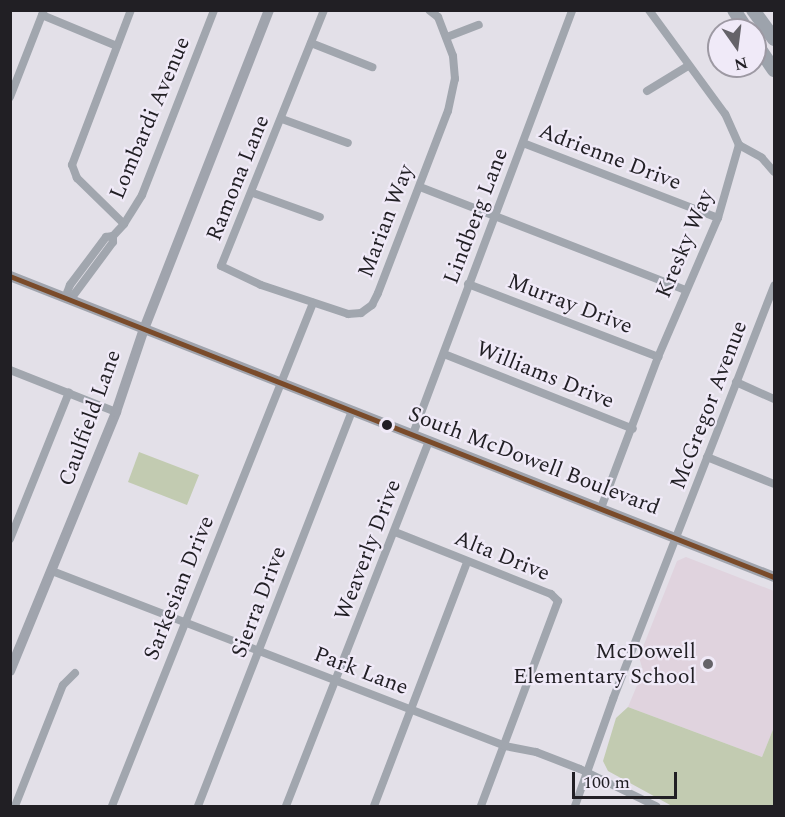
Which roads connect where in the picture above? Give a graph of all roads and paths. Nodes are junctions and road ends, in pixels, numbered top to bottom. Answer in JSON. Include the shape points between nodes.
{"nodes":[{"id":1,"x":131,"y":10,"type":"edge"},
{"id":2,"x":214,"y":10,"type":"edge"},
{"id":3,"x":269,"y":10,"type":"edge"},
{"id":4,"x":324,"y":10,"type":"edge"},
{"id":5,"x":429,"y":10,"type":"edge"},
{"id":6,"x":572,"y":10,"type":"edge"},
{"id":7,"x":649,"y":10,"type":"edge"},
{"id":8,"x":753,"y":10,"type":"edge"},
{"id":9,"x":43,"y":13,"type":"edge"},
{"id":10,"x":479,"y":25,"type":"dead end"},
{"id":11,"x":447,"y":38,"type":"junction"},
{"id":12,"x":774,"y":39,"type":"edge"},
{"id":13,"x":311,"y":43,"type":"junction"},
{"id":14,"x":117,"y":46,"type":"junction"},
{"id":15,"x":688,"y":66,"type":"junction"},
{"id":16,"x":372,"y":68,"type":"dead end"},
{"id":17,"x":647,"y":91,"type":"dead end"},
{"id":18,"x":10,"y":98,"type":"edge"},
{"id":19,"x":282,"y":119,"type":"junction"},
{"id":20,"x":348,"y":143,"type":"dead end"},
{"id":21,"x":523,"y":143,"type":"junction"},
{"id":22,"x":739,"y":145,"type":"junction"},
{"id":23,"x":774,"y":172,"type":"edge"},
{"id":24,"x":420,"y":187,"type":"junction"},
{"id":25,"x":253,"y":193,"type":"junction"},
{"id":26,"x":494,"y":214,"type":"junction"},
{"id":27,"x":320,"y":217,"type":"dead end"},
{"id":28,"x":718,"y":218,"type":"junction"},
{"id":29,"x":124,"y":224,"type":"junction"},
{"id":30,"x":10,"y":276,"type":"edge"},
{"id":31,"x":468,"y":284,"type":"junction"},
{"id":32,"x":774,"y":285,"type":"edge"},
{"id":33,"x":685,"y":290,"type":"junction"},
{"id":34,"x":68,"y":299,"type":"junction"},
{"id":35,"x":313,"y":303,"type":"junction"},
{"id":36,"x":144,"y":329,"type":"junction"},
{"id":37,"x":444,"y":354,"type":"junction"},
{"id":38,"x":658,"y":357,"type":"junction"},
{"id":39,"x":10,"y":370,"type":"edge"},
{"id":40,"x":736,"y":382,"type":"junction"},
{"id":41,"x":282,"y":383,"type":"junction"},
{"id":42,"x":69,"y":392,"type":"junction"},
{"id":43,"x":774,"y":399,"type":"edge"},
{"id":44,"x":352,"y":411,"type":"junction"},
{"id":45,"x":116,"y":412,"type":"junction"},
{"id":46,"x":633,"y":429,"type":"junction"},
{"id":47,"x":413,"y":434,"type":"junction"},
{"id":48,"x":429,"y":441,"type":"junction"},
{"id":49,"x":707,"y":457,"type":"junction"},
{"id":50,"x":774,"y":484,"type":"edge"},
{"id":51,"x":601,"y":508,"type":"junction"},
{"id":52,"x":395,"y":532,"type":"junction"},
{"id":53,"x":676,"y":538,"type":"junction"},
{"id":54,"x":10,"y":539,"type":"edge"},
{"id":55,"x":467,"y":562,"type":"junction"},
{"id":56,"x":52,"y":571,"type":"junction"},
{"id":57,"x":774,"y":577,"type":"edge"},
{"id":58,"x":185,"y":622,"type":"junction"},
{"id":59,"x":259,"y":652,"type":"junction"},
{"id":60,"x":10,"y":671,"type":"edge"},
{"id":61,"x":75,"y":673,"type":"dead end"},
{"id":62,"x":335,"y":681,"type":"junction"},
{"id":63,"x":412,"y":710,"type":"junction"},
{"id":64,"x":505,"y":746,"type":"junction"},
{"id":65,"x":590,"y":773,"type":"junction"},
{"id":66,"x":641,"y":803,"type":"edge"},
{"id":67,"x":15,"y":807,"type":"edge"},
{"id":68,"x":112,"y":807,"type":"edge"},
{"id":69,"x":198,"y":807,"type":"edge"},
{"id":70,"x":286,"y":807,"type":"edge"},
{"id":71,"x":374,"y":807,"type":"edge"},
{"id":72,"x":481,"y":807,"type":"edge"},
{"id":73,"x":575,"y":807,"type":"edge"},
{"id":74,"x":656,"y":807,"type":"edge"}],
"edges":[{"from":1,"to":14,"type":"street"},
{"from":2,"to":29,"type":"street","name":"Lombardi Avenue","via":[[142,195]]},
{"from":3,"to":36,"type":"main road","name":"Caulfield Lane"},
{"from":4,"to":13,"type":"street","name":"Ramona Lane"},
{"from":5,"to":11,"type":"street","name":"Marian Way","via":[[438,17]]},
{"from":6,"to":21,"type":"street","name":"Lindberg Lane"},
{"from":7,"to":15,"type":"street"},
{"from":8,"to":12,"type":"highway"},
{"from":9,"to":14,"type":"street"},
{"from":9,"to":18,"type":"street"},
{"from":10,"to":11,"type":"street"},
{"from":11,"to":24,"type":"street","name":"Marian Way","via":[[455,79],[448,111]]},
{"from":13,"to":16,"type":"street"},
{"from":13,"to":19,"type":"street","name":"Ramona Lane"},
{"from":14,"to":29,"type":"street","via":[[72,165],[77,178]]},
{"from":15,"to":17,"type":"street"},
{"from":15,"to":22,"type":"street","via":[[725,114]]},
{"from":19,"to":20,"type":"street"},
{"from":19,"to":25,"type":"street","name":"Ramona Lane"},
{"from":21,"to":26,"type":"street","name":"Lindberg Lane"},
{"from":21,"to":28,"type":"street","name":"Adrienne Drive"},
{"from":22,"to":23,"type":"street","via":[[762,158]]},
{"from":22,"to":28,"type":"street","name":"Kresky Way"},
{"from":24,"to":26,"type":"street"},
{"from":24,"to":35,"type":"street","name":"Marian Way","via":[[372,305],[361,313],[348,315]]},
{"from":25,"to":27,"type":"street"},
{"from":25,"to":35,"type":"street","name":"Ramona Lane","via":[[221,266]]},
{"from":26,"to":31,"type":"street","name":"Lindberg Lane"},
{"from":26,"to":33,"type":"street"},
{"from":28,"to":33,"type":"street","name":"Kresky Way"},
{"from":29,"to":34,"type":"street","name":"Lombardi Avenue","via":[[113,236],[106,237],[70,285]]},
{"from":30,"to":34,"type":"main road","name":"South McDowell Boulevard"},
{"from":31,"to":37,"type":"street","name":"Lindberg Lane"},
{"from":31,"to":38,"type":"street","name":"Murray Drive"},
{"from":32,"to":40,"type":"street","name":"McGregor Avenue"},
{"from":33,"to":38,"type":"street","name":"Kresky Way"},
{"from":34,"to":36,"type":"main road","name":"South McDowell Boulevard"},
{"from":35,"to":41,"type":"street"},
{"from":36,"to":41,"type":"main road","name":"South McDowell Boulevard"},
{"from":36,"to":45,"type":"main road","name":"Caulfield Lane"},
{"from":37,"to":46,"type":"street","name":"Williams Drive"},
{"from":37,"to":47,"type":"street","name":"Lindberg Lane"},
{"from":38,"to":46,"type":"street","name":"Kresky Way"},
{"from":39,"to":42,"type":"street"},
{"from":40,"to":43,"type":"street"},
{"from":40,"to":49,"type":"street","name":"McGregor Avenue"},
{"from":41,"to":44,"type":"main road","name":"South McDowell Boulevard"},
{"from":41,"to":58,"type":"street","name":"Sarkesian Drive"},
{"from":42,"to":45,"type":"street"},
{"from":42,"to":54,"type":"street"},
{"from":44,"to":47,"type":"main road","name":"South McDowell Boulevard"},
{"from":44,"to":59,"type":"street","name":"Sierra Drive"},
{"from":45,"to":56,"type":"main road","name":"Caulfield Lane"},
{"from":46,"to":51,"type":"street","name":"Kresky Way"},
{"from":47,"to":48,"type":"main road","name":"South McDowell Boulevard"},
{"from":48,"to":51,"type":"main road","name":"South McDowell Boulevard"},
{"from":48,"to":52,"type":"street","name":"Weaverly Drive"},
{"from":49,"to":50,"type":"street"},
{"from":49,"to":53,"type":"street","name":"McGregor Avenue"},
{"from":51,"to":53,"type":"main road","name":"South McDowell Boulevard"},
{"from":52,"to":55,"type":"street","name":"Alta Drive"},
{"from":52,"to":62,"type":"street","name":"Weaverly Drive"},
{"from":53,"to":57,"type":"main road","name":"South McDowell Boulevard"},
{"from":53,"to":65,"type":"street","name":"McGregor Avenue","via":[[613,699]]},
{"from":55,"to":63,"type":"street"},
{"from":55,"to":64,"type":"street","name":"Alta Drive","via":[[551,594],[558,601]]},
{"from":56,"to":58,"type":"street","name":"Park Lane"},
{"from":56,"to":60,"type":"main road","name":"Caulfield Lane"},
{"from":58,"to":59,"type":"street","name":"Park Lane"},
{"from":58,"to":68,"type":"street","name":"Sarkesian Drive"},
{"from":59,"to":62,"type":"street","name":"Park Lane"},
{"from":59,"to":69,"type":"street","name":"Sierra Drive"},
{"from":61,"to":67,"type":"street","via":[[63,686]]},
{"from":62,"to":63,"type":"street","name":"Park Lane"},
{"from":62,"to":70,"type":"street","name":"Weaverly Drive"},
{"from":63,"to":64,"type":"street","name":"Park Lane"},
{"from":63,"to":71,"type":"street"},
{"from":64,"to":65,"type":"street","name":"Park Lane","via":[[536,752]]},
{"from":64,"to":72,"type":"street","name":"Alta Drive"},
{"from":65,"to":66,"type":"street","name":"Park Lane"},
{"from":65,"to":73,"type":"street","name":"McGregor Avenue"},
{"from":66,"to":74,"type":"street","name":"Park Lane"}]}
